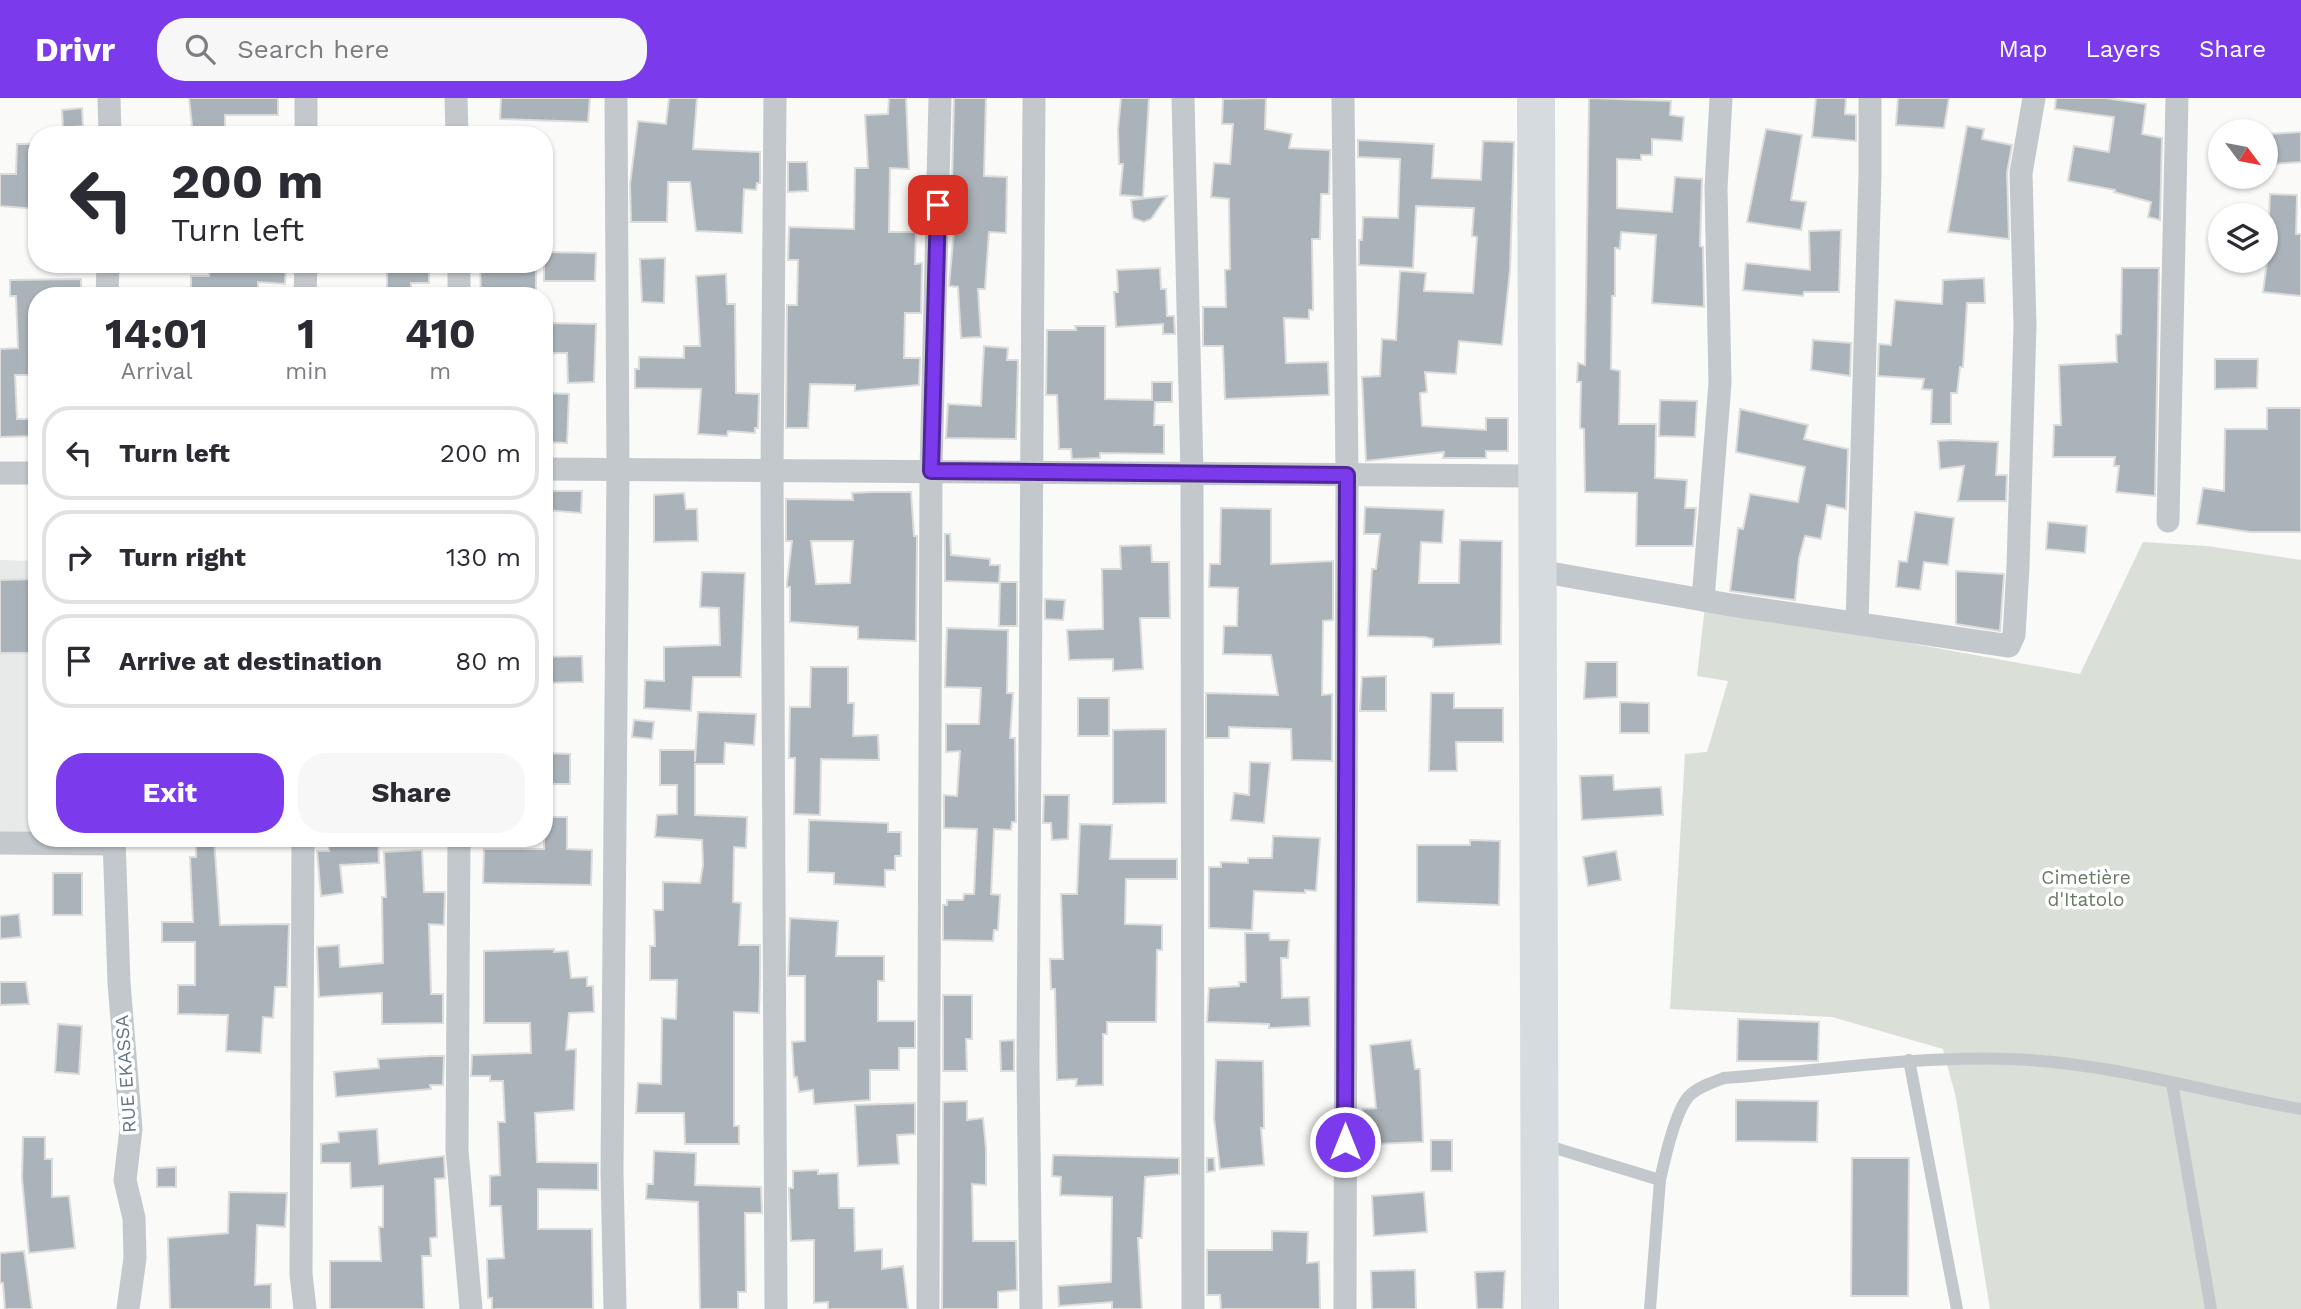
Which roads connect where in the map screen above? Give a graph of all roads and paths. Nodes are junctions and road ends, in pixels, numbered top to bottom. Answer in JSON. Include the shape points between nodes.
{"nodes":[{"id":1,"x":110,"y":98,"type":"edge"},
{"id":2,"x":306,"y":98,"type":"edge"},
{"id":3,"x":456,"y":98,"type":"edge"},
{"id":4,"x":616,"y":98,"type":"edge"},
{"id":5,"x":775,"y":98,"type":"edge"},
{"id":6,"x":940,"y":98,"type":"edge"},
{"id":7,"x":1034,"y":98,"type":"edge"},
{"id":8,"x":1183,"y":98,"type":"edge"},
{"id":9,"x":1343,"y":98,"type":"edge"},
{"id":10,"x":1536,"y":98,"type":"edge"},
{"id":11,"x":1721,"y":98,"type":"edge"},
{"id":12,"x":1870,"y":98,"type":"edge"},
{"id":13,"x":2034,"y":98,"type":"edge"},
{"id":14,"x":2177,"y":98,"type":"edge"},
{"id":15,"x":110,"y":126,"type":"edge"},
{"id":16,"x":306,"y":126,"type":"edge"},
{"id":17,"x":457,"y":126,"type":"edge"},
{"id":18,"x":553,"y":468,"type":"edge"},
{"id":19,"x":618,"y":469,"type":"junction"},
{"id":20,"x":772,"y":470,"type":"junction"},
{"id":21,"x":931,"y":471,"type":"junction"},
{"id":22,"x":1030,"y":472,"type":"junction"},
{"id":23,"x":28,"y":473,"type":"edge"},
{"id":24,"x":1192,"y":473,"type":"junction"},
{"id":25,"x":0,"y":474,"type":"edge"},
{"id":26,"x":1347,"y":475,"type":"junction"},
{"id":27,"x":1539,"y":476,"type":"junction"},
{"id":28,"x":2168,"y":521,"type":"dead end"},
{"id":29,"x":1539,"y":570,"type":"junction"},
{"id":30,"x":1703,"y":600,"type":"junction"},
{"id":31,"x":1857,"y":623,"type":"junction"},
{"id":32,"x":0,"y":843,"type":"edge"},
{"id":33,"x":28,"y":843,"type":"edge"},
{"id":34,"x":114,"y":847,"type":"edge"},
{"id":35,"x":303,"y":847,"type":"edge"},
{"id":36,"x":459,"y":847,"type":"edge"},
{"id":37,"x":1909,"y":1060,"type":"junction"},
{"id":38,"x":2172,"y":1083,"type":"junction"},
{"id":39,"x":2301,"y":1109,"type":"edge"},
{"id":40,"x":1537,"y":1143,"type":"junction"},
{"id":41,"x":1660,"y":1180,"type":"junction"},
{"id":42,"x":128,"y":1309,"type":"edge"},
{"id":43,"x":305,"y":1309,"type":"edge"},
{"id":44,"x":471,"y":1309,"type":"edge"},
{"id":45,"x":615,"y":1309,"type":"edge"},
{"id":46,"x":776,"y":1309,"type":"edge"},
{"id":47,"x":928,"y":1309,"type":"edge"},
{"id":48,"x":1031,"y":1309,"type":"edge"},
{"id":49,"x":1193,"y":1309,"type":"edge"},
{"id":50,"x":1345,"y":1309,"type":"edge"},
{"id":51,"x":1541,"y":1309,"type":"edge"},
{"id":52,"x":1650,"y":1309,"type":"edge"},
{"id":53,"x":1957,"y":1309,"type":"edge"},
{"id":54,"x":2211,"y":1309,"type":"edge"}],
"edges":[{"from":1,"to":15,"type":"street"},
{"from":2,"to":16,"type":"street"},
{"from":3,"to":17,"type":"street"},
{"from":4,"to":19,"type":"street"},
{"from":5,"to":20,"type":"street"},
{"from":6,"to":21,"type":"street"},
{"from":7,"to":22,"type":"street"},
{"from":8,"to":24,"type":"street"},
{"from":9,"to":26,"type":"street"},
{"from":10,"to":27,"type":"highway"},
{"from":11,"to":30,"type":"street","via":[[1716,188],[1720,383]]},
{"from":12,"to":31,"type":"street"},
{"from":13,"to":31,"type":"street","via":[[2021,173],[2025,326],[2012,642],[2005,646]]},
{"from":14,"to":28,"type":"street"},
{"from":18,"to":19,"type":"street"},
{"from":19,"to":20,"type":"street"},
{"from":19,"to":45,"type":"street"},
{"from":20,"to":21,"type":"street"},
{"from":20,"to":46,"type":"street"},
{"from":21,"to":22,"type":"street"},
{"from":21,"to":47,"type":"street"},
{"from":22,"to":24,"type":"street"},
{"from":22,"to":48,"type":"street"},
{"from":23,"to":25,"type":"street"},
{"from":24,"to":26,"type":"street"},
{"from":24,"to":49,"type":"street"},
{"from":26,"to":27,"type":"street"},
{"from":26,"to":50,"type":"street"},
{"from":27,"to":29,"type":"highway"},
{"from":29,"to":30,"type":"street"},
{"from":29,"to":40,"type":"highway"},
{"from":30,"to":31,"type":"street"},
{"from":32,"to":33,"type":"street"},
{"from":34,"to":42,"type":"street","name":"RUE EKASSA","via":[[131,1129],[125,1180],[134,1218],[135,1258]]},
{"from":35,"to":43,"type":"street","via":[[301,1274]]},
{"from":36,"to":44,"type":"street","via":[[457,1150]]},
{"from":37,"to":38,"type":"lane","via":[[2077,1064]]},
{"from":37,"to":41,"type":"lane","via":[[1724,1077],[1703,1087],[1690,1094],[1682,1106]]},
{"from":37,"to":53,"type":"lane"},
{"from":38,"to":39,"type":"lane"},
{"from":38,"to":54,"type":"lane"},
{"from":40,"to":41,"type":"lane"},
{"from":40,"to":51,"type":"highway"},
{"from":41,"to":52,"type":"lane"}]}
